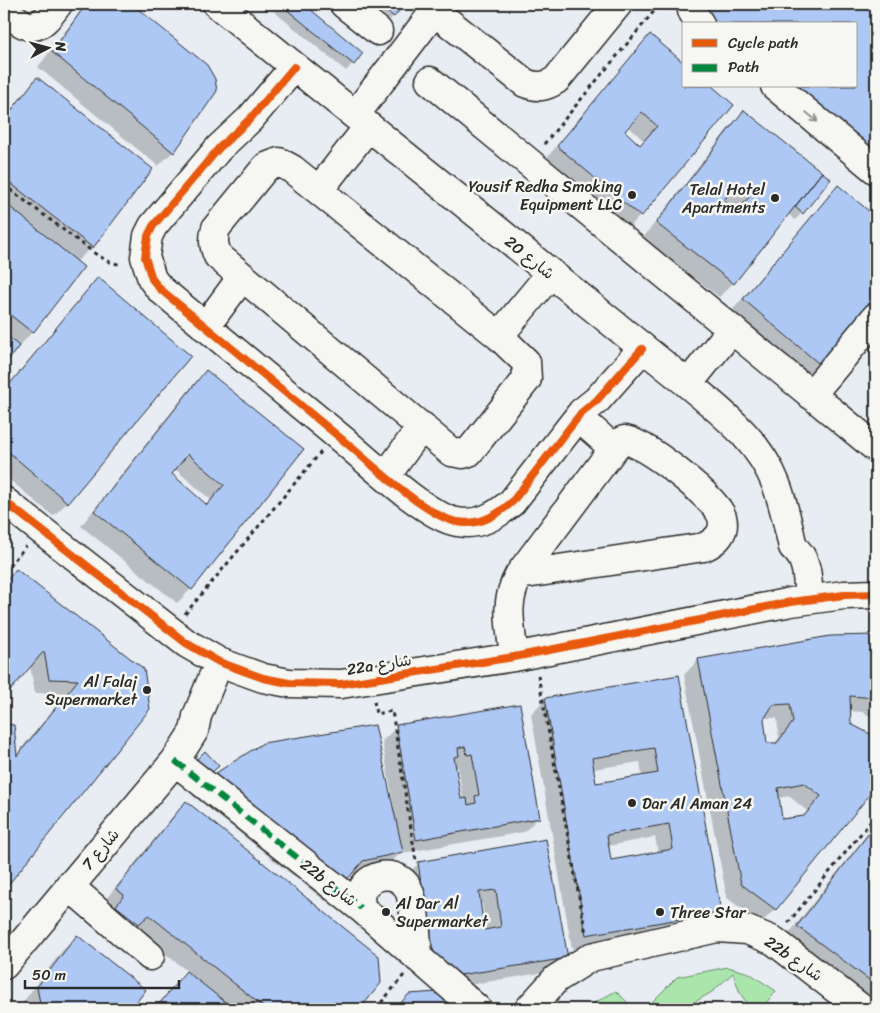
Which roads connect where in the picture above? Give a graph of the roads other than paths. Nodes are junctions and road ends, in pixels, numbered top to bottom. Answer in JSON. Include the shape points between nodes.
{"nodes":[{"id":1,"x":58,"y":4,"type":"edge"},
{"id":2,"x":217,"y":4,"type":"edge"},
{"id":3,"x":618,"y":4,"type":"edge"},
{"id":4,"x":693,"y":4,"type":"edge"},
{"id":5,"x":437,"y":7,"type":"edge"},
{"id":6,"x":4,"y":10,"type":"edge"},
{"id":7,"x":699,"y":22,"type":"edge"},
{"id":8,"x":289,"y":62,"type":"junction"},
{"id":9,"x":430,"y":81,"type":"dead end"},
{"id":10,"x":777,"y":88,"type":"edge"},
{"id":11,"x":362,"y":121,"type":"junction"},
{"id":12,"x":876,"y":170,"type":"edge"},
{"id":13,"x":319,"y":190,"type":"junction"},
{"id":14,"x":551,"y":273,"type":"junction"},
{"id":15,"x":242,"y":276,"type":"junction"},
{"id":16,"x":876,"y":317,"type":"edge"},
{"id":17,"x":206,"y":327,"type":"junction"},
{"id":18,"x":732,"y":329,"type":"junction"},
{"id":19,"x":499,"y":336,"type":"junction"},
{"id":20,"x":635,"y":343,"type":"junction"},
{"id":21,"x":688,"y":384,"type":"junction"},
{"id":22,"x":811,"y":394,"type":"junction"},
{"id":23,"x":580,"y":414,"type":"junction"},
{"id":24,"x":422,"y":426,"type":"junction"},
{"id":25,"x":613,"y":448,"type":"junction"},
{"id":26,"x":876,"y":448,"type":"edge"},
{"id":27,"x":386,"y":476,"type":"junction"},
{"id":28,"x":4,"y":501,"type":"edge"},
{"id":29,"x":520,"y":575,"type":"junction"},
{"id":30,"x":876,"y":594,"type":"edge"},
{"id":31,"x":800,"y":601,"type":"junction"},
{"id":32,"x":524,"y":655,"type":"junction"},
{"id":33,"x":230,"y":666,"type":"junction"},
{"id":34,"x":175,"y":761,"type":"junction"},
{"id":35,"x":69,"y":886,"type":"junction"},
{"id":36,"x":361,"y":908,"type":"junction"},
{"id":37,"x":150,"y":956,"type":"dead end"},
{"id":38,"x":418,"y":958,"type":"junction"},
{"id":39,"x":4,"y":965,"type":"edge"},
{"id":40,"x":477,"y":1009,"type":"edge"},
{"id":41,"x":529,"y":1009,"type":"edge"},
{"id":42,"x":862,"y":1009,"type":"edge"}],
"edges":[{"from":1,"to":6,"type":"street","via":[[45,22],[30,27]]},
{"from":2,"to":8,"type":"street","name":"شارع 20"},
{"from":3,"to":5,"type":"street","via":[[556,80],[547,86],[536,87],[526,83]]},
{"from":4,"to":7,"type":"street","via":[[692,11]]},
{"from":5,"to":11,"type":"street"},
{"from":8,"to":11,"type":"street","name":"شارع 20"},
{"from":8,"to":17,"type":"street","via":[[245,124],[218,148],[153,226],[145,246],[147,269],[160,289]]},
{"from":9,"to":18,"type":"street"},
{"from":10,"to":12,"type":"street","one_way":true},
{"from":11,"to":13,"type":"street"},
{"from":11,"to":14,"type":"street","name":"شارع 20"},
{"from":13,"to":15,"type":"street","via":[[286,164],[279,162],[266,167],[216,228],[213,237],[218,256]]},
{"from":13,"to":19,"type":"street"},
{"from":14,"to":19,"type":"street"},
{"from":14,"to":20,"type":"street","name":"شارع 20"},
{"from":15,"to":17,"type":"street"},
{"from":15,"to":24,"type":"street"},
{"from":16,"to":22,"type":"street"},
{"from":17,"to":27,"type":"street"},
{"from":18,"to":21,"type":"street"},
{"from":18,"to":22,"type":"street"},
{"from":19,"to":24,"type":"street","via":[[526,362],[527,379],[473,448],[463,454],[451,452]]},
{"from":20,"to":21,"type":"street","name":"شارع 20"},
{"from":20,"to":23,"type":"street","via":[[598,400]]},
{"from":21,"to":31,"type":"street","name":"شارع 20","via":[[738,427],[761,456],[775,483],[793,547],[806,564]]},
{"from":22,"to":26,"type":"street"},
{"from":23,"to":25,"type":"street"},
{"from":23,"to":27,"type":"street","via":[[512,502],[487,520],[465,523],[443,518]]},
{"from":24,"to":27,"type":"street"},
{"from":25,"to":29,"type":"street"},
{"from":25,"to":29,"type":"street","via":[[624,440],[632,440],[693,484],[722,517],[720,536],[704,546]]},
{"from":28,"to":33,"type":"street","name":"22a شارع","via":[[170,631]]},
{"from":29,"to":32,"type":"street","via":[[508,603]]},
{"from":30,"to":31,"type":"street"},
{"from":31,"to":32,"type":"street","name":"22a شارع"},
{"from":32,"to":33,"type":"street","name":"22a شارع","via":[[370,680],[315,685],[272,680]]},
{"from":33,"to":34,"type":"street","name":"شارع 7","via":[[209,719],[194,731]]},
{"from":34,"to":35,"type":"street","name":"شارع 7"},
{"from":34,"to":36,"type":"street","name":"22b شارع"},
{"from":35,"to":37,"type":"street"},
{"from":35,"to":39,"type":"street","name":"شارع 7"},
{"from":36,"to":38,"type":"street","name":"22b شارع"},
{"from":36,"to":38,"type":"street","via":[[360,896],[365,885],[374,878],[385,874],[406,884],[411,895]]},
{"from":38,"to":40,"type":"street","name":"22b شارع"},
{"from":41,"to":42,"type":"street","name":"22b شارع","via":[[556,979],[591,957],[717,928],[746,930],[774,940]]}]}
